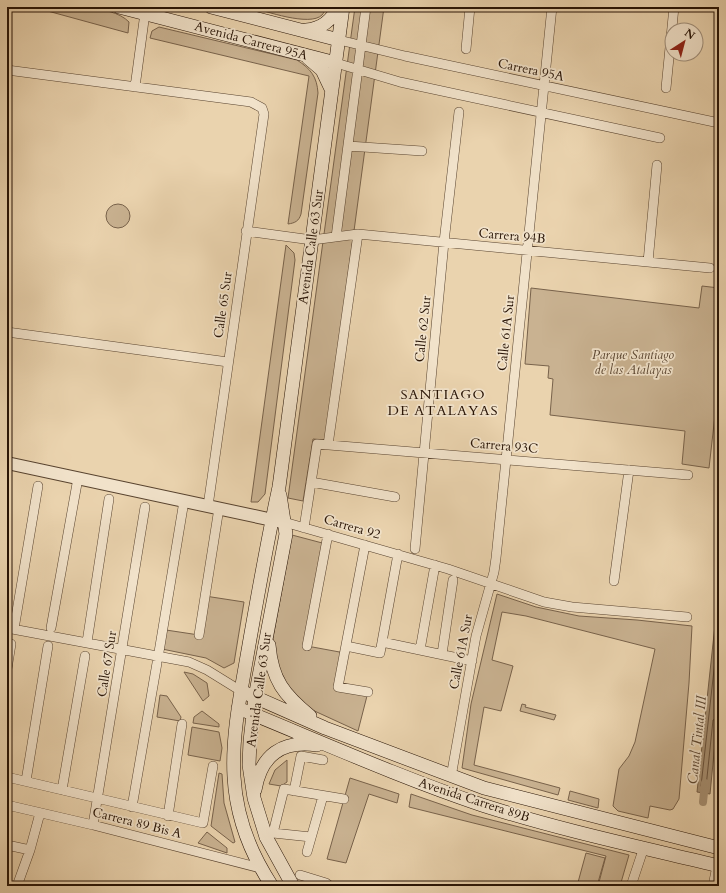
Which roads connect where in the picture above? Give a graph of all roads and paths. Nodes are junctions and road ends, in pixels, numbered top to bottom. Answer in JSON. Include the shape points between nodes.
{"nodes":[{"id":1,"x":119,"y":7,"type":"edge"},
{"id":2,"x":211,"y":7,"type":"edge"},
{"id":3,"x":338,"y":7,"type":"edge"},
{"id":4,"x":343,"y":7,"type":"edge"},
{"id":5,"x":366,"y":7,"type":"edge"},
{"id":6,"x":470,"y":7,"type":"edge"},
{"id":7,"x":552,"y":7,"type":"edge"},
{"id":8,"x":674,"y":7,"type":"edge"},
{"id":9,"x":145,"y":13,"type":"junction"},
{"id":10,"x":303,"y":30,"type":"junction"},
{"id":11,"x":339,"y":40,"type":"junction"},
{"id":12,"x":362,"y":46,"type":"junction"},
{"id":13,"x":466,"y":49,"type":"dead end"},
{"id":14,"x":300,"y":53,"type":"junction"},
{"id":15,"x":336,"y":63,"type":"junction"},
{"id":16,"x":7,"y":70,"type":"edge"},
{"id":17,"x":358,"y":70,"type":"junction"},
{"id":18,"x":543,"y":85,"type":"junction"},
{"id":19,"x":135,"y":87,"type":"junction"},
{"id":20,"x":666,"y":88,"type":"dead end"},
{"id":21,"x":332,"y":92,"type":"junction"},
{"id":22,"x":459,"y":112,"type":"dead end"},
{"id":23,"x":540,"y":112,"type":"junction"},
{"id":24,"x":719,"y":123,"type":"edge"},
{"id":25,"x":660,"y":138,"type":"dead end"},
{"id":26,"x":348,"y":146,"type":"junction"},
{"id":27,"x":422,"y":151,"type":"dead end"},
{"id":28,"x":657,"y":164,"type":"dead end"},
{"id":29,"x":246,"y":231,"type":"junction"},
{"id":30,"x":358,"y":234,"type":"junction"},
{"id":31,"x":336,"y":237,"type":"junction"},
{"id":32,"x":312,"y":240,"type":"junction"},
{"id":33,"x":444,"y":242,"type":"junction"},
{"id":34,"x":527,"y":250,"type":"junction"},
{"id":35,"x":648,"y":262,"type":"junction"},
{"id":36,"x":710,"y":268,"type":"dead end"},
{"id":37,"x":7,"y":332,"type":"edge"},
{"id":38,"x":228,"y":362,"type":"junction"},
{"id":39,"x":328,"y":444,"type":"junction"},
{"id":40,"x":424,"y":453,"type":"junction"},
{"id":41,"x":505,"y":460,"type":"junction"},
{"id":42,"x":7,"y":464,"type":"edge"},
{"id":43,"x":629,"y":470,"type":"junction"},
{"id":44,"x":688,"y":475,"type":"dead end"},
{"id":45,"x":78,"y":478,"type":"junction"},
{"id":46,"x":311,"y":482,"type":"junction"},
{"id":47,"x":38,"y":486,"type":"dead end"},
{"id":48,"x":395,"y":497,"type":"dead end"},
{"id":49,"x":109,"y":499,"type":"dead end"},
{"id":50,"x":184,"y":501,"type":"junction"},
{"id":51,"x":145,"y":506,"type":"dead end"},
{"id":52,"x":214,"y":507,"type":"junction"},
{"id":53,"x":278,"y":521,"type":"junction"},
{"id":54,"x":304,"y":528,"type":"junction"},
{"id":55,"x":328,"y":534,"type":"junction"},
{"id":56,"x":365,"y":545,"type":"junction"},
{"id":57,"x":415,"y":549,"type":"dead end"},
{"id":58,"x":398,"y":554,"type":"junction"},
{"id":59,"x":434,"y":565,"type":"junction"},
{"id":60,"x":453,"y":580,"type":"dead end"},
{"id":61,"x":614,"y":581,"type":"dead end"},
{"id":62,"x":491,"y":584,"type":"junction"},
{"id":63,"x":687,"y":617,"type":"dead end"},
{"id":64,"x":10,"y":628,"type":"edge"},
{"id":65,"x":51,"y":628,"type":"dead end"},
{"id":66,"x":268,"y":629,"type":"junction"},
{"id":67,"x":199,"y":635,"type":"dead end"},
{"id":68,"x":87,"y":642,"type":"junction"},
{"id":69,"x":382,"y":642,"type":"junction"},
{"id":70,"x":11,"y":644,"type":"dead end"},
{"id":71,"x":48,"y":646,"type":"dead end"},
{"id":72,"x":307,"y":646,"type":"dead end"},
{"id":73,"x":346,"y":646,"type":"junction"},
{"id":74,"x":123,"y":649,"type":"junction"},
{"id":75,"x":420,"y":650,"type":"junction"},
{"id":76,"x":159,"y":652,"type":"dead end"},
{"id":77,"x":442,"y":654,"type":"junction"},
{"id":78,"x":85,"y":656,"type":"dead end"},
{"id":79,"x":472,"y":661,"type":"junction"},
{"id":80,"x":157,"y":663,"type":"dead end"},
{"id":81,"x":7,"y":669,"type":"edge"},
{"id":82,"x":241,"y":691,"type":"junction"},
{"id":83,"x":368,"y":692,"type":"dead end"},
{"id":84,"x":255,"y":697,"type":"junction"},
{"id":85,"x":238,"y":708,"type":"junction"},
{"id":86,"x":253,"y":714,"type":"junction"},
{"id":87,"x":182,"y":724,"type":"dead end"},
{"id":88,"x":325,"y":728,"type":"junction"},
{"id":89,"x":331,"y":747,"type":"junction"},
{"id":90,"x":323,"y":760,"type":"dead end"},
{"id":91,"x":213,"y":766,"type":"dead end"},
{"id":92,"x":7,"y":777,"type":"edge"},
{"id":93,"x":451,"y":777,"type":"junction"},
{"id":94,"x":26,"y":781,"type":"junction"},
{"id":95,"x":62,"y":790,"type":"junction"},
{"id":96,"x":294,"y":791,"type":"junction"},
{"id":97,"x":323,"y":796,"type":"junction"},
{"id":98,"x":98,"y":798,"type":"junction"},
{"id":99,"x":254,"y":798,"type":"junction"},
{"id":100,"x":344,"y":799,"type":"dead end"},
{"id":101,"x":7,"y":805,"type":"edge"},
{"id":102,"x":132,"y":807,"type":"junction"},
{"id":103,"x":40,"y":813,"type":"junction"},
{"id":104,"x":168,"y":816,"type":"junction"},
{"id":105,"x":93,"y":825,"type":"junction"},
{"id":106,"x":269,"y":835,"type":"junction"},
{"id":107,"x":311,"y":837,"type":"junction"},
{"id":108,"x":7,"y":845,"type":"edge"},
{"id":109,"x":644,"y":848,"type":"junction"},
{"id":110,"x":719,"y":848,"type":"edge"},
{"id":111,"x":30,"y":850,"type":"junction"},
{"id":112,"x":307,"y":852,"type":"dead end"},
{"id":113,"x":260,"y":868,"type":"junction"},
{"id":114,"x":717,"y":869,"type":"edge"},
{"id":115,"x":297,"y":880,"type":"edge"},
{"id":116,"x":17,"y":886,"type":"edge"},
{"id":117,"x":272,"y":886,"type":"edge"},
{"id":118,"x":330,"y":886,"type":"edge"},
{"id":119,"x":631,"y":886,"type":"edge"},
{"id":120,"x":713,"y":886,"type":"edge"}],
"edges":[{"from":1,"to":9,"type":"main road","name":"Avenida Carrera 95A"},
{"from":2,"to":10,"type":"main road","name":"Avenida Carrera 95A"},
{"from":3,"to":10,"type":"main road","via":[[324,24]]},
{"from":4,"to":11,"type":"main road","name":"Avenida Calle 63 Sur"},
{"from":5,"to":12,"type":"street"},
{"from":6,"to":13,"type":"street"},
{"from":7,"to":18,"type":"street","name":"Calle 61A Sur"},
{"from":8,"to":20,"type":"street"},
{"from":9,"to":14,"type":"main road","name":"Avenida Carrera 95A"},
{"from":9,"to":19,"type":"street"},
{"from":10,"to":11,"type":"main road","name":"Avenida Carrera 95A"},
{"from":11,"to":12,"type":"street","name":"Carrera 95A"},
{"from":11,"to":15,"type":"main road","name":"Avenida Calle 63 Sur"},
{"from":12,"to":17,"type":"street"},
{"from":12,"to":18,"type":"street","name":"Carrera 95A"},
{"from":14,"to":15,"type":"main road","name":"Avenida Carrera 95A"},
{"from":14,"to":21,"type":"main road","via":[[317,64],[327,78]]},
{"from":15,"to":17,"type":"street"},
{"from":15,"to":21,"type":"main road","name":"Avenida Calle 63 Sur"},
{"from":16,"to":19,"type":"street"},
{"from":17,"to":23,"type":"street","via":[[400,82]]},
{"from":17,"to":26,"type":"street"},
{"from":18,"to":23,"type":"street","name":"Calle 61A Sur"},
{"from":18,"to":24,"type":"street","name":"Carrera 95A"},
{"from":19,"to":29,"type":"street","name":"Calle 65 Sur","via":[[251,102],[262,108],[264,114]]},
{"from":21,"to":32,"type":"main road","name":"Avenida Calle 63 Sur"},
{"from":22,"to":33,"type":"street","name":"Calle 62 Sur"},
{"from":23,"to":25,"type":"street"},
{"from":23,"to":34,"type":"street","name":"Calle 61A Sur"},
{"from":26,"to":27,"type":"street"},
{"from":26,"to":31,"type":"street"},
{"from":28,"to":35,"type":"street"},
{"from":29,"to":32,"type":"street","name":"Carrera 94B"},
{"from":29,"to":38,"type":"street","name":"Calle 65 Sur"},
{"from":30,"to":31,"type":"street","name":"Carrera 94B"},
{"from":30,"to":33,"type":"street","name":"Carrera 94B"},
{"from":30,"to":39,"type":"street"},
{"from":31,"to":32,"type":"street","name":"Carrera 94B"},
{"from":32,"to":53,"type":"main road","name":"Avenida Calle 63 Sur","via":[[279,487]]},
{"from":33,"to":34,"type":"street","name":"Carrera 94B"},
{"from":33,"to":40,"type":"street","name":"Calle 62 Sur"},
{"from":34,"to":35,"type":"street","name":"Carrera 94B"},
{"from":34,"to":41,"type":"street","name":"Calle 61A Sur"},
{"from":35,"to":36,"type":"street","name":"Carrera 94B"},
{"from":37,"to":38,"type":"street"},
{"from":38,"to":52,"type":"street","name":"Calle 65 Sur"},
{"from":39,"to":40,"type":"street","name":"Carrera 93C"},
{"from":39,"to":46,"type":"street","name":"Carrera 93C","via":[[318,444]]},
{"from":40,"to":41,"type":"street","name":"Carrera 93C"},
{"from":40,"to":57,"type":"street","name":"Calle 62 Sur"},
{"from":41,"to":43,"type":"street","name":"Carrera 93C"},
{"from":41,"to":62,"type":"street","name":"Calle 61A Sur","via":[[496,558]]},
{"from":42,"to":45,"type":"street","name":"Carrera 92"},
{"from":43,"to":44,"type":"street","name":"Carrera 93C"},
{"from":43,"to":61,"type":"street"},
{"from":45,"to":50,"type":"street","name":"Carrera 92"},
{"from":45,"to":65,"type":"street"},
{"from":46,"to":48,"type":"street"},
{"from":46,"to":54,"type":"street"},
{"from":47,"to":64,"type":"street"},
{"from":49,"to":68,"type":"street"},
{"from":50,"to":52,"type":"street","name":"Carrera 92"},
{"from":50,"to":76,"type":"street"},
{"from":51,"to":74,"type":"street","name":"Calle 67 Sur"},
{"from":52,"to":53,"type":"street","name":"Carrera 92"},
{"from":52,"to":67,"type":"street","name":"Calle 65 Sur"},
{"from":53,"to":54,"type":"street","name":"Carrera 92"},
{"from":53,"to":66,"type":"main road","name":"Avenida Calle 63 Sur","via":[[286,534]]},
{"from":53,"to":82,"type":"main road","name":"Avenida Calle 63 Sur"},
{"from":54,"to":55,"type":"street","name":"Carrera 92"},
{"from":55,"to":56,"type":"street","name":"Carrera 92"},
{"from":55,"to":72,"type":"street"},
{"from":56,"to":58,"type":"street","name":"Carrera 92"},
{"from":56,"to":73,"type":"street"},
{"from":58,"to":59,"type":"street","name":"Carrera 92"},
{"from":58,"to":69,"type":"street"},
{"from":59,"to":62,"type":"street","name":"Carrera 92"},
{"from":59,"to":75,"type":"street"},
{"from":60,"to":77,"type":"street"},
{"from":62,"to":63,"type":"street","name":"Carrera 92","via":[[554,604]]},
{"from":62,"to":79,"type":"street","name":"Calle 61A Sur","via":[[482,610]]},
{"from":64,"to":68,"type":"street"},
{"from":66,"to":84,"type":"main road","name":"Avenida Calle 63 Sur"},
{"from":66,"to":88,"type":"main road","via":[[270,659],[277,681],[296,705]]},
{"from":68,"to":74,"type":"street"},
{"from":69,"to":73,"type":"street","via":[[380,653]]},
{"from":69,"to":75,"type":"street"},
{"from":70,"to":81,"type":"street"},
{"from":71,"to":94,"type":"street"},
{"from":73,"to":83,"type":"street","via":[[338,687]]},
{"from":74,"to":82,"type":"street","via":[[189,662],[208,670]]},
{"from":74,"to":98,"type":"street","name":"Calle 67 Sur"},
{"from":75,"to":77,"type":"street"},
{"from":77,"to":79,"type":"street"},
{"from":78,"to":95,"type":"street"},
{"from":79,"to":93,"type":"street","name":"Calle 61A Sur"},
{"from":80,"to":102,"type":"street"},
{"from":82,"to":84,"type":"main road","name":"Avenida Carrera 89B"},
{"from":82,"to":85,"type":"main road","name":"Avenida Calle 63 Sur"},
{"from":84,"to":86,"type":"main road","name":"Avenida Calle 63 Sur"},
{"from":84,"to":88,"type":"main road","name":"Avenida Carrera 89B"},
{"from":85,"to":86,"type":"main road","name":"Avenida Carrera 89B"},
{"from":85,"to":113,"type":"main road","name":"Avenida Calle 63 Sur","via":[[232,758],[236,799],[247,838]]},
{"from":86,"to":89,"type":"main road","name":"Avenida Carrera 89B"},
{"from":86,"to":99,"type":"main road","name":"Avenida Calle 63 Sur","via":[[249,758]]},
{"from":87,"to":104,"type":"street"},
{"from":88,"to":93,"type":"main road","name":"Avenida Carrera 89B"},
{"from":89,"to":99,"type":"main road","via":[[298,744],[285,746],[277,751],[259,774]]},
{"from":89,"to":109,"type":"main road","name":"Avenida Carrera 89B","via":[[496,809]]},
{"from":90,"to":96,"type":"street","via":[[301,756]]},
{"from":91,"to":104,"type":"street","via":[[203,823]]},
{"from":92,"to":94,"type":"street"},
{"from":93,"to":110,"type":"main road","name":"Avenida Carrera 89B","via":[[518,797]]},
{"from":94,"to":95,"type":"street"},
{"from":95,"to":98,"type":"street"},
{"from":96,"to":97,"type":"street"},
{"from":96,"to":106,"type":"street","via":[[284,789]]},
{"from":97,"to":100,"type":"street"},
{"from":97,"to":107,"type":"street"},
{"from":98,"to":102,"type":"street"},
{"from":98,"to":105,"type":"street","name":"Calle 67 Sur"},
{"from":99,"to":106,"type":"main road","name":"Avenida Calle 63 Sur"},
{"from":101,"to":103,"type":"street","name":"Carrera 89 Bis A"},
{"from":102,"to":104,"type":"street"},
{"from":103,"to":105,"type":"street","name":"Carrera 89 Bis A"},
{"from":103,"to":111,"type":"street"},
{"from":105,"to":113,"type":"street","name":"Carrera 89 Bis A"},
{"from":106,"to":107,"type":"street"},
{"from":106,"to":115,"type":"main road","name":"Avenida Calle 63 Sur"},
{"from":107,"to":112,"type":"street"},
{"from":108,"to":111,"type":"street"},
{"from":109,"to":114,"type":"main road","name":"Avenida Carrera 89B"},
{"from":109,"to":119,"type":"street"},
{"from":111,"to":116,"type":"street"},
{"from":113,"to":117,"type":"main road","name":"Avenida Calle 63 Sur"},
{"from":114,"to":120,"type":"street"},
{"from":115,"to":118,"type":"street","via":[[326,883]]}]}
